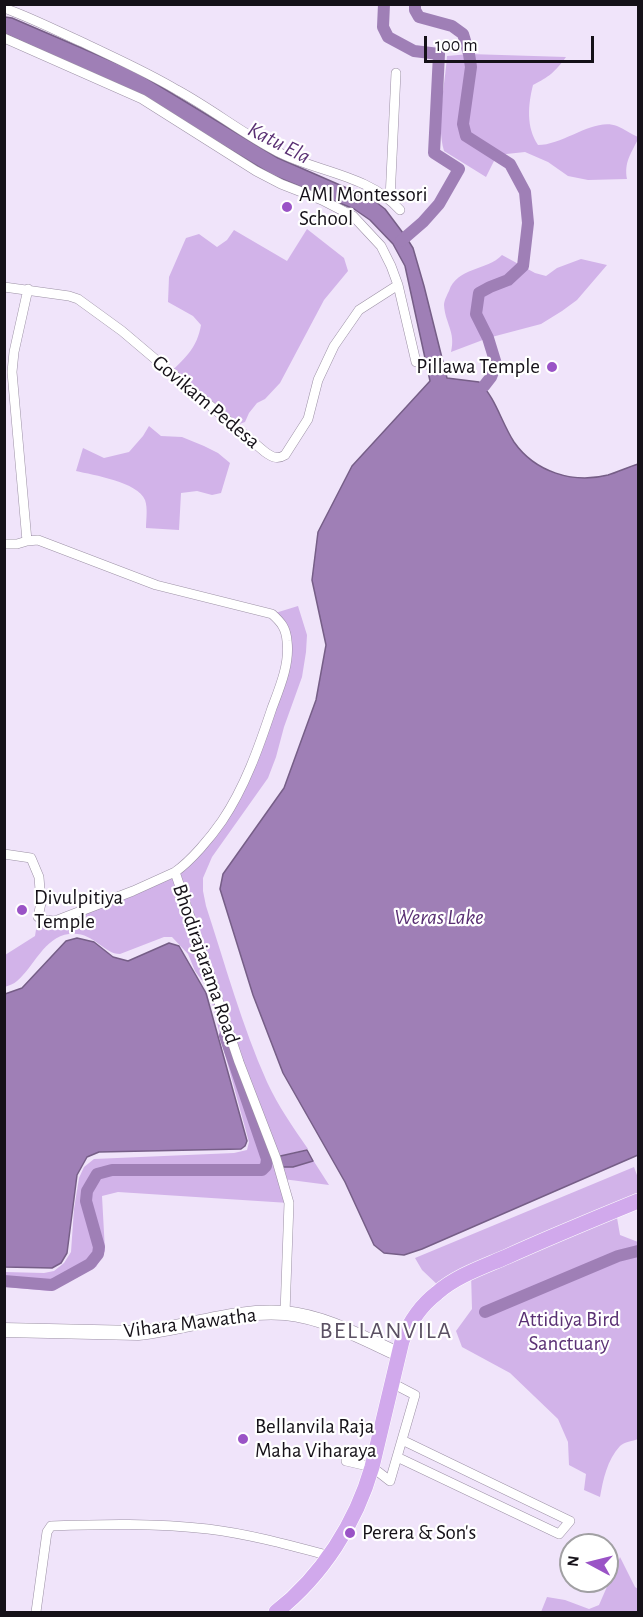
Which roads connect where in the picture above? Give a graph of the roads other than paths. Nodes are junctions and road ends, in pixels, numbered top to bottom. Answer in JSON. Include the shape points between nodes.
{"nodes":[{"id":1,"x":4,"y":8,"type":"edge"},
{"id":2,"x":4,"y":38,"type":"edge"},
{"id":3,"x":396,"y":73,"type":"dead end"},
{"id":4,"x":390,"y":199,"type":"junction"},
{"id":5,"x":400,"y":210,"type":"dead end"},
{"id":6,"x":398,"y":285,"type":"junction"},
{"id":7,"x":4,"y":287,"type":"edge"},
{"id":8,"x":28,"y":289,"type":"junction"},
{"id":9,"x":416,"y":362,"type":"dead end"},
{"id":10,"x":8,"y":373,"type":"edge"},
{"id":11,"x":27,"y":541,"type":"junction"},
{"id":12,"x":4,"y":544,"type":"edge"},
{"id":13,"x":4,"y":854,"type":"edge"},
{"id":14,"x":175,"y":872,"type":"junction"},
{"id":15,"x":637,"y":1202,"type":"edge"},
{"id":16,"x":285,"y":1313,"type":"junction"},
{"id":17,"x":4,"y":1330,"type":"edge"},
{"id":18,"x":398,"y":1354,"type":"junction"},
{"id":19,"x":392,"y":1383,"type":"junction"},
{"id":20,"x":402,"y":1440,"type":"junction"},
{"id":21,"x":397,"y":1457,"type":"junction"},
{"id":22,"x":346,"y":1461,"type":"dead end"},
{"id":23,"x":372,"y":1467,"type":"junction"},
{"id":24,"x":330,"y":1556,"type":"junction"},
{"id":25,"x":36,"y":1612,"type":"edge"},
{"id":26,"x":276,"y":1612,"type":"edge"}],
"edges":[{"from":1,"to":4,"type":"street","via":[[135,67],[278,152],[358,182]]},
{"from":2,"to":6,"type":"street","via":[[142,99],[256,171],[353,216],[381,246]]},
{"from":3,"to":4,"type":"street"},
{"from":4,"to":5,"type":"street"},
{"from":6,"to":8,"type":"street","name":"Govikam Pedesa","via":[[358,310],[325,361],[308,419],[281,458],[265,452],[78,299]]},
{"from":6,"to":9,"type":"street"},
{"from":7,"to":8,"type":"street","name":"Govikam Pedesa"},
{"from":8,"to":10,"type":"street"},
{"from":10,"to":11,"type":"street"},
{"from":11,"to":12,"type":"street","name":"Bhodirajarama Road"},
{"from":11,"to":14,"type":"street","name":"Bhodirajarama Road","via":[[51,544],[156,585],[272,614],[284,627],[284,674],[250,770],[222,821]]},
{"from":13,"to":14,"type":"street","via":[[31,858],[39,877],[38,917],[44,920],[55,921]]},
{"from":14,"to":16,"type":"street","name":"Bhodirajarama Road","via":[[289,1203]]},
{"from":15,"to":18,"type":"main road","via":[[454,1281],[420,1308],[407,1327]]},
{"from":16,"to":17,"type":"street","name":"Vihara Mawatha","via":[[226,1317],[158,1331]]},
{"from":16,"to":18,"type":"street","name":"Vihara Mawatha","via":[[337,1327]]},
{"from":18,"to":19,"type":"main road"},
{"from":19,"to":20,"type":"street","via":[[415,1395]]},
{"from":19,"to":23,"type":"main road"},
{"from":20,"to":21,"type":"street"},
{"from":20,"to":21,"type":"street","via":[[570,1521],[559,1534]]},
{"from":21,"to":23,"type":"street","via":[[390,1481]]},
{"from":22,"to":23,"type":"street"},
{"from":23,"to":24,"type":"main road"},
{"from":24,"to":25,"type":"street","via":[[209,1529],[115,1523],[51,1526]]},
{"from":24,"to":26,"type":"main road","via":[[296,1596]]}]}
